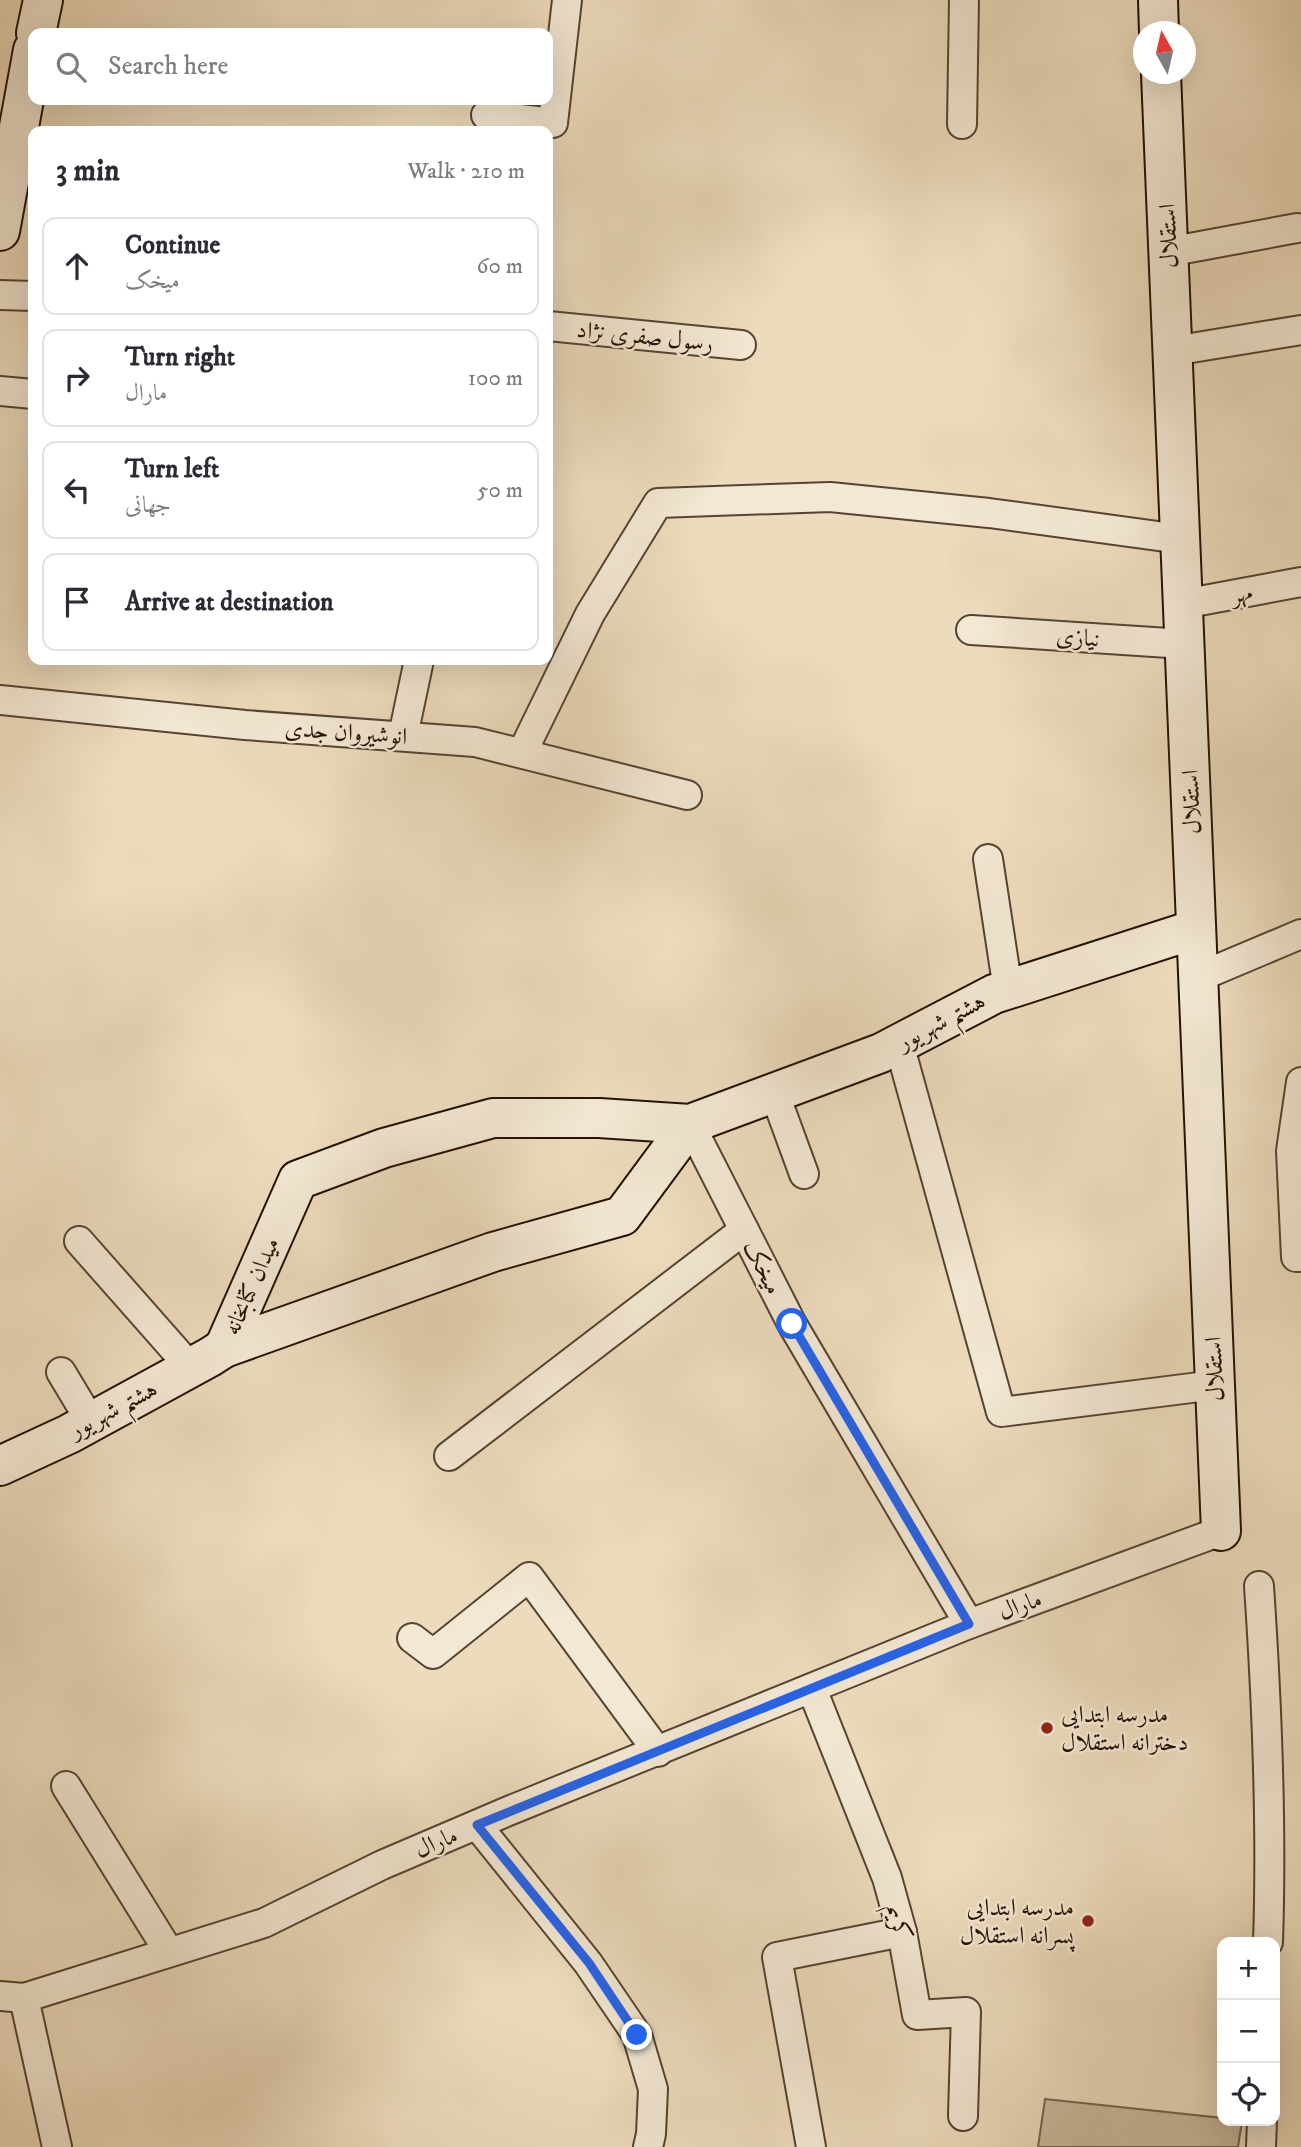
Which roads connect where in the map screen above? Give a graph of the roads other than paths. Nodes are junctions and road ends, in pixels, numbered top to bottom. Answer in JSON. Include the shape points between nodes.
{"nodes":[{"id":1,"x":43,"y":0,"type":"edge"},
{"id":2,"x":567,"y":0,"type":"edge"},
{"id":3,"x":964,"y":0,"type":"edge"},
{"id":4,"x":1158,"y":0,"type":"edge"},
{"id":5,"x":1159,"y":21,"type":"edge"},
{"id":6,"x":37,"y":28,"type":"edge"},
{"id":7,"x":28,"y":76,"type":"edge"},
{"id":8,"x":1161,"y":84,"type":"edge"},
{"id":9,"x":486,"y":115,"type":"dead end"},
{"id":10,"x":962,"y":124,"type":"dead end"},
{"id":11,"x":2,"y":209,"type":"edge"},
{"id":12,"x":1297,"y":229,"type":"dead end"},
{"id":13,"x":1168,"y":252,"type":"junction"},
{"id":14,"x":0,"y":295,"type":"edge"},
{"id":15,"x":28,"y":296,"type":"edge"},
{"id":16,"x":553,"y":327,"type":"edge"},
{"id":17,"x":1301,"y":330,"type":"edge"},
{"id":18,"x":741,"y":345,"type":"dead end"},
{"id":19,"x":1173,"y":351,"type":"junction"},
{"id":20,"x":0,"y":391,"type":"edge"},
{"id":21,"x":28,"y":394,"type":"edge"},
{"id":22,"x":1180,"y":539,"type":"junction"},
{"id":23,"x":1301,"y":582,"type":"edge"},
{"id":24,"x":1183,"y":604,"type":"junction"},
{"id":25,"x":971,"y":630,"type":"dead end"},
{"id":26,"x":1184,"y":644,"type":"junction"},
{"id":27,"x":418,"y":665,"type":"edge"},
{"id":28,"x":0,"y":700,"type":"edge"},
{"id":29,"x":402,"y":736,"type":"junction"},
{"id":30,"x":522,"y":753,"type":"junction"},
{"id":31,"x":687,"y":795,"type":"dead end"},
{"id":32,"x":989,"y":859,"type":"dead end"},
{"id":33,"x":1196,"y":929,"type":"junction"},
{"id":34,"x":1301,"y":934,"type":"edge"},
{"id":35,"x":1199,"y":977,"type":"junction"},
{"id":36,"x":1008,"y":990,"type":"junction"},
{"id":37,"x":899,"y":1044,"type":"junction"},
{"id":38,"x":1301,"y":1082,"type":"edge"},
{"id":39,"x":774,"y":1093,"type":"junction"},
{"id":40,"x":690,"y":1124,"type":"junction"},
{"id":41,"x":804,"y":1174,"type":"dead end"},
{"id":42,"x":744,"y":1230,"type":"junction"},
{"id":43,"x":79,"y":1241,"type":"dead end"},
{"id":44,"x":1301,"y":1257,"type":"edge"},
{"id":45,"x":224,"y":1348,"type":"junction"},
{"id":46,"x":191,"y":1368,"type":"junction"},
{"id":47,"x":61,"y":1372,"type":"dead end"},
{"id":48,"x":1215,"y":1385,"type":"junction"},
{"id":49,"x":91,"y":1422,"type":"junction"},
{"id":50,"x":449,"y":1456,"type":"dead end"},
{"id":51,"x":0,"y":1465,"type":"edge"},
{"id":52,"x":1221,"y":1531,"type":"joint"},
{"id":53,"x":1259,"y":1586,"type":"dead end"},
{"id":54,"x":969,"y":1624,"type":"junction"},
{"id":55,"x":412,"y":1638,"type":"dead end"},
{"id":56,"x":812,"y":1689,"type":"junction"},
{"id":57,"x":658,"y":1752,"type":"junction"},
{"id":58,"x":66,"y":1786,"type":"dead end"},
{"id":59,"x":477,"y":1825,"type":"junction"},
{"id":60,"x":902,"y":1932,"type":"junction"},
{"id":61,"x":1268,"y":1937,"type":"edge"},
{"id":62,"x":169,"y":1952,"type":"junction"},
{"id":63,"x":12,"y":1997,"type":"edge"},
{"id":64,"x":963,"y":2116,"type":"dead end"},
{"id":65,"x":1262,"y":2126,"type":"edge"},
{"id":66,"x":57,"y":2147,"type":"edge"},
{"id":67,"x":648,"y":2147,"type":"edge"},
{"id":68,"x":811,"y":2147,"type":"edge"},
{"id":69,"x":1261,"y":2147,"type":"edge"}],
"edges":[{"from":1,"to":6,"type":"street"},
{"from":2,"to":9,"type":"street","via":[[553,123]]},
{"from":3,"to":10,"type":"street"},
{"from":4,"to":5,"type":"street"},
{"from":7,"to":11,"type":"street"},
{"from":8,"to":13,"type":"street","name":"استقلال"},
{"from":12,"to":13,"type":"street"},
{"from":13,"to":19,"type":"street","name":"استقلال"},
{"from":14,"to":15,"type":"street"},
{"from":16,"to":18,"type":"street","name":"رسول صفری نژاد"},
{"from":17,"to":19,"type":"street"},
{"from":19,"to":22,"type":"street","name":"استقلال"},
{"from":20,"to":21,"type":"street"},
{"from":22,"to":24,"type":"street","name":"استقلال"},
{"from":22,"to":30,"type":"street","via":[[830,496],[657,503],[590,614]]},
{"from":23,"to":24,"type":"street","name":"مهر"},
{"from":24,"to":26,"type":"street","name":"استقلال"},
{"from":25,"to":26,"type":"street","name":"نیازی"},
{"from":26,"to":33,"type":"street","name":"استقلال"},
{"from":27,"to":29,"type":"street"},
{"from":28,"to":29,"type":"street","name":"انوشیروان جدی"},
{"from":29,"to":30,"type":"street","name":"انوشیروان جدی","via":[[475,742]]},
{"from":30,"to":31,"type":"street","name":"انوشیروان جدی"},
{"from":32,"to":36,"type":"street"},
{"from":33,"to":35,"type":"street","name":"استقلال"},
{"from":33,"to":36,"type":"street","name":"هشتم شهریور"},
{"from":34,"to":35,"type":"street"},
{"from":35,"to":48,"type":"street","name":"استقلال"},
{"from":36,"to":37,"type":"street","name":"هشتم شهریور","via":[[994,993]]},
{"from":37,"to":39,"type":"street","name":"هشتم شهریور"},
{"from":37,"to":48,"type":"street","via":[[1001,1412]]},
{"from":38,"to":44,"type":"street","via":[[1291,1151],[1296,1257]]},
{"from":39,"to":40,"type":"street","name":"هشتم شهریور"},
{"from":39,"to":41,"type":"street"},
{"from":40,"to":42,"type":"street","name":"میخک"},
{"from":40,"to":45,"type":"street","name":"میدان کتابخانه","via":[[622,1216],[493,1252]]},
{"from":40,"to":45,"type":"street","name":"میدان کتابخانه","via":[[493,1118],[384,1148],[298,1181]]},
{"from":42,"to":50,"type":"street"},
{"from":42,"to":54,"type":"street","name":"میخک","via":[[792,1324]]},
{"from":43,"to":46,"type":"street"},
{"from":45,"to":46,"type":"street","name":"هشتم شهریور"},
{"from":46,"to":49,"type":"street","name":"هشتم شهریور"},
{"from":47,"to":49,"type":"street"},
{"from":48,"to":52,"type":"street","name":"استقلال"},
{"from":49,"to":51,"type":"street","name":"هشتم شهریور"},
{"from":52,"to":54,"type":"street","name":"مارال"},
{"from":53,"to":61,"type":"street","via":[[1271,1873]]},
{"from":54,"to":56,"type":"street","name":"مارال"},
{"from":55,"to":57,"type":"street","via":[[433,1654],[529,1577]]},
{"from":56,"to":57,"type":"street","name":"مارال"},
{"from":56,"to":60,"type":"street","name":"کریم","via":[[887,1878]]},
{"from":57,"to":59,"type":"street","name":"مارال"},
{"from":58,"to":62,"type":"street"},
{"from":59,"to":62,"type":"street","name":"مارال","via":[[264,1923]]},
{"from":59,"to":67,"type":"street","via":[[589,1963],[637,2035],[653,2089]]},
{"from":60,"to":64,"type":"street","name":"کریم","via":[[916,2015],[967,2011]]},
{"from":60,"to":68,"type":"street","via":[[777,1957]]},
{"from":62,"to":63,"type":"street","name":"مارال"},
{"from":63,"to":66,"type":"street"},
{"from":65,"to":69,"type":"street"}]}
